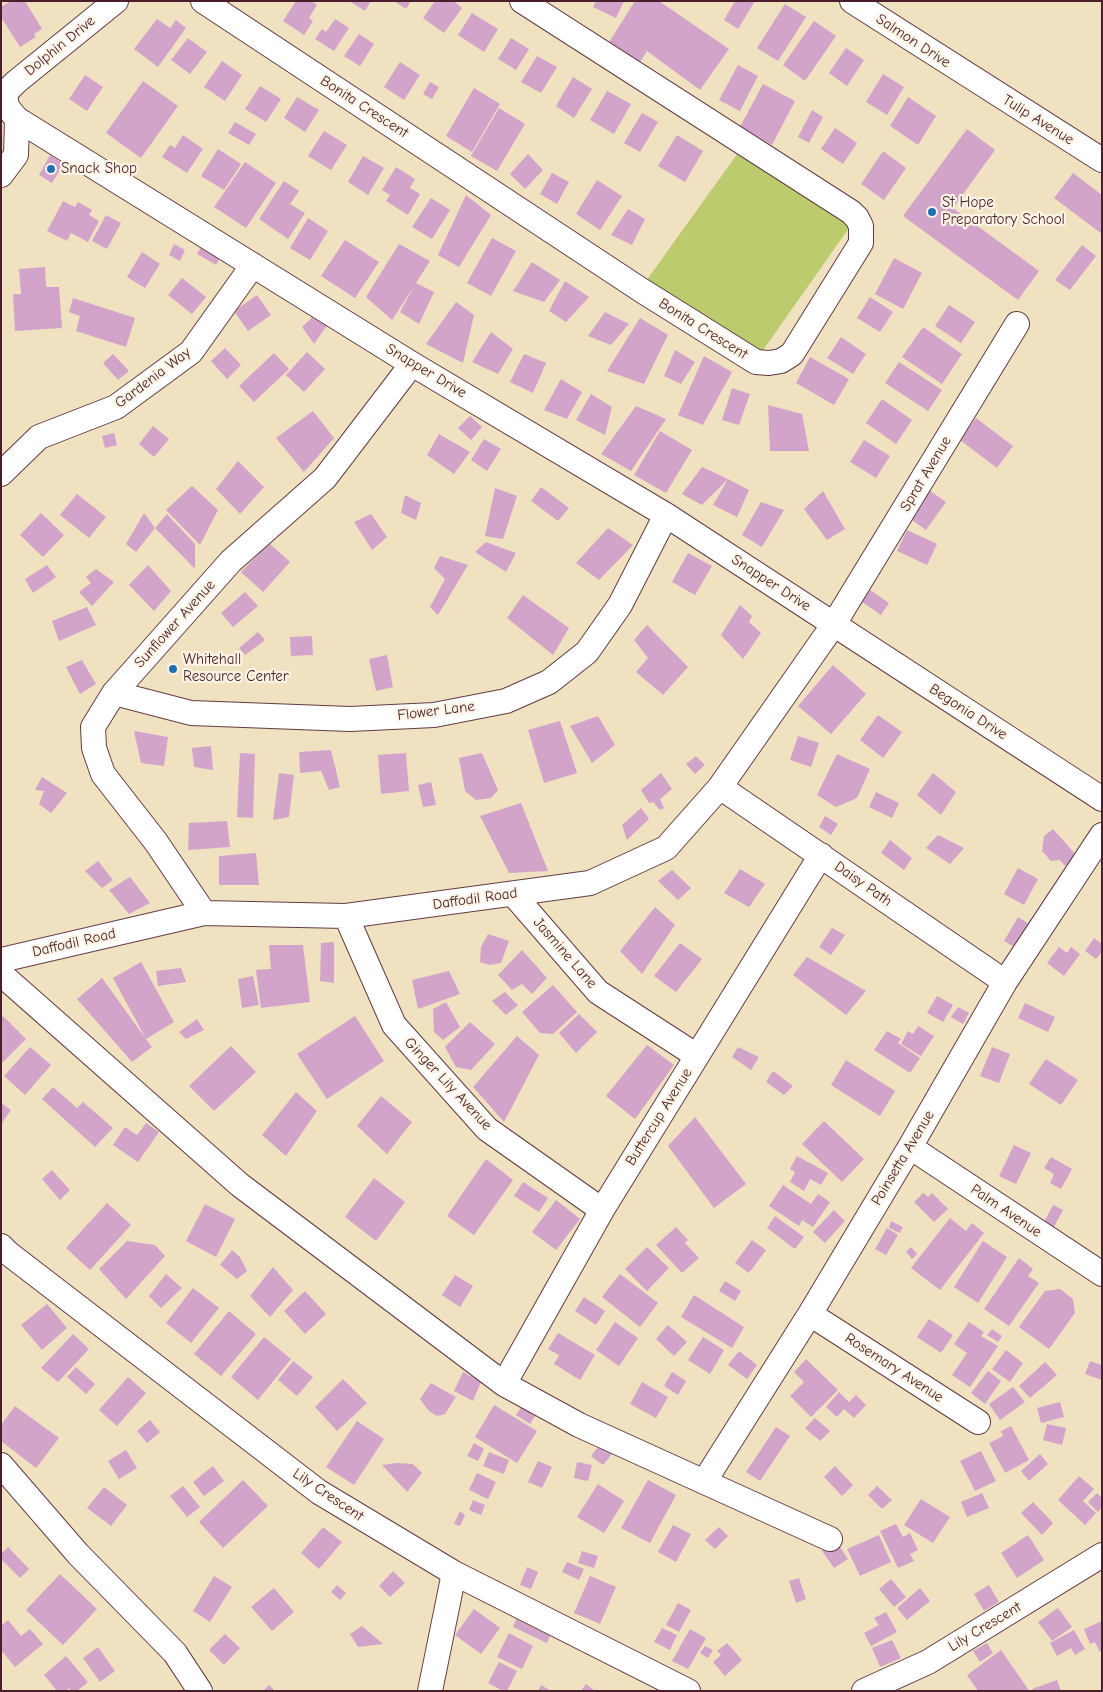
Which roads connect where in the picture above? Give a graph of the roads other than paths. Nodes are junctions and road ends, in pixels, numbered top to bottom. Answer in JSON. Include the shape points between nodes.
{"nodes":[{"id":1,"x":116,"y":1,"type":"edge"},
{"id":2,"x":203,"y":1,"type":"edge"},
{"id":3,"x":522,"y":1,"type":"edge"},
{"id":4,"x":852,"y":1,"type":"edge"},
{"id":5,"x":975,"y":81,"type":"joint"},
{"id":6,"x":17,"y":119,"type":"junction"},
{"id":7,"x":1102,"y":160,"type":"edge"},
{"id":8,"x":1,"y":175,"type":"edge"},
{"id":9,"x":253,"y":265,"type":"junction"},
{"id":10,"x":1017,"y":324,"type":"dead end"},
{"id":11,"x":412,"y":364,"type":"junction"},
{"id":12,"x":1,"y":474,"type":"edge"},
{"id":13,"x":666,"y":515,"type":"junction"},
{"id":14,"x":834,"y":624,"type":"junction"},
{"id":15,"x":114,"y":693,"type":"junction"},
{"id":16,"x":720,"y":787,"type":"junction"},
{"id":17,"x":1102,"y":799,"type":"edge"},
{"id":18,"x":1102,"y":835,"type":"edge"},
{"id":19,"x":821,"y":855,"type":"junction"},
{"id":20,"x":513,"y":894,"type":"junction"},
{"id":21,"x":204,"y":913,"type":"junction"},
{"id":22,"x":346,"y":916,"type":"junction"},
{"id":23,"x":1,"y":960,"type":"edge"},
{"id":24,"x":1,"y":974,"type":"edge"},
{"id":25,"x":1005,"y":982,"type":"junction"},
{"id":26,"x":697,"y":1056,"type":"junction"},
{"id":27,"x":910,"y":1147,"type":"junction"},
{"id":28,"x":602,"y":1210,"type":"junction"},
{"id":29,"x":1,"y":1246,"type":"edge"},
{"id":30,"x":1102,"y":1274,"type":"edge"},
{"id":31,"x":810,"y":1314,"type":"junction"},
{"id":32,"x":504,"y":1384,"type":"junction"},
{"id":33,"x":978,"y":1422,"type":"dead end"},
{"id":34,"x":1,"y":1465,"type":"edge"},
{"id":35,"x":704,"y":1482,"type":"junction"},
{"id":36,"x":830,"y":1539,"type":"dead end"},
{"id":37,"x":1102,"y":1555,"type":"edge"},
{"id":38,"x":454,"y":1573,"type":"junction"},
{"id":39,"x":200,"y":1691,"type":"edge"},
{"id":40,"x":430,"y":1691,"type":"edge"},
{"id":41,"x":688,"y":1691,"type":"edge"},
{"id":42,"x":864,"y":1691,"type":"edge"}],
"edges":[{"from":1,"to":6,"type":"street","name":"Dolphin Drive","via":[[5,93],[7,107]]},
{"from":2,"to":3,"type":"street","name":"Bonita Crescent","via":[[641,290],[756,362],[781,361],[792,354],[861,243],[861,226],[857,218]]},
{"from":4,"to":5,"type":"street","name":"Salmon Drive"},
{"from":5,"to":7,"type":"street","name":"Tulip Avenue"},
{"from":6,"to":8,"type":"street","via":[[16,155]]},
{"from":6,"to":9,"type":"street","name":"Snapper Drive"},
{"from":9,"to":11,"type":"street","name":"Snapper Drive"},
{"from":9,"to":12,"type":"street","name":"Gardenia Way","via":[[191,352],[116,407],[39,437]]},
{"from":10,"to":14,"type":"street","name":"Sprat Avenue"},
{"from":11,"to":13,"type":"street","name":"Snapper Drive"},
{"from":11,"to":15,"type":"street","name":"Sunflower Avenue","via":[[326,478],[231,561]]},
{"from":13,"to":14,"type":"street","name":"Snapper Drive"},
{"from":13,"to":15,"type":"street","name":"Flower Lane","via":[[620,606],[587,652],[549,682],[506,701],[434,715],[350,719],[191,713]]},
{"from":14,"to":16,"type":"street","name":"Daffodil Road"},
{"from":14,"to":17,"type":"street","name":"Begonia Drive"},
{"from":15,"to":21,"type":"street","name":"Sunflower Avenue","via":[[93,727],[94,748],[104,774]]},
{"from":16,"to":19,"type":"street","name":"Daisy Path"},
{"from":16,"to":20,"type":"street","name":"Daffodil Road","via":[[666,848],[590,883]]},
{"from":18,"to":25,"type":"street","name":"Poinsetta Avenue"},
{"from":19,"to":25,"type":"street","name":"Daisy Path"},
{"from":19,"to":26,"type":"street","name":"Buttercup Avenue"},
{"from":20,"to":22,"type":"street","name":"Daffodil Road"},
{"from":20,"to":26,"type":"street","name":"Jasmine Lane","via":[[598,992]]},
{"from":21,"to":22,"type":"street","name":"Daffodil Road"},
{"from":21,"to":23,"type":"street","name":"Daffodil Road"},
{"from":22,"to":28,"type":"street","name":"Ginger Lily Avenue","via":[[394,1025],[487,1129]]},
{"from":24,"to":32,"type":"street","via":[[240,1185]]},
{"from":25,"to":27,"type":"street","name":"Poinsetta Avenue"},
{"from":26,"to":28,"type":"street","name":"Buttercup Avenue"},
{"from":27,"to":30,"type":"street","name":"Palm Avenue"},
{"from":27,"to":31,"type":"street","name":"Poinsetta Avenue"},
{"from":28,"to":32,"type":"street","name":"Buttercup Avenue"},
{"from":29,"to":38,"type":"street","name":"Lily Crescent","via":[[319,1492]]},
{"from":31,"to":33,"type":"street","name":"Rosemary Avenue"},
{"from":31,"to":35,"type":"street","name":"Poinsetta Avenue"},
{"from":32,"to":35,"type":"street","via":[[579,1425]]},
{"from":34,"to":39,"type":"street","via":[[78,1554],[175,1653]]},
{"from":35,"to":36,"type":"street"},
{"from":37,"to":42,"type":"street","name":"Lily Crescent","via":[[928,1662]]},
{"from":38,"to":40,"type":"street"},
{"from":38,"to":41,"type":"street","name":"Lily Crescent"}]}
